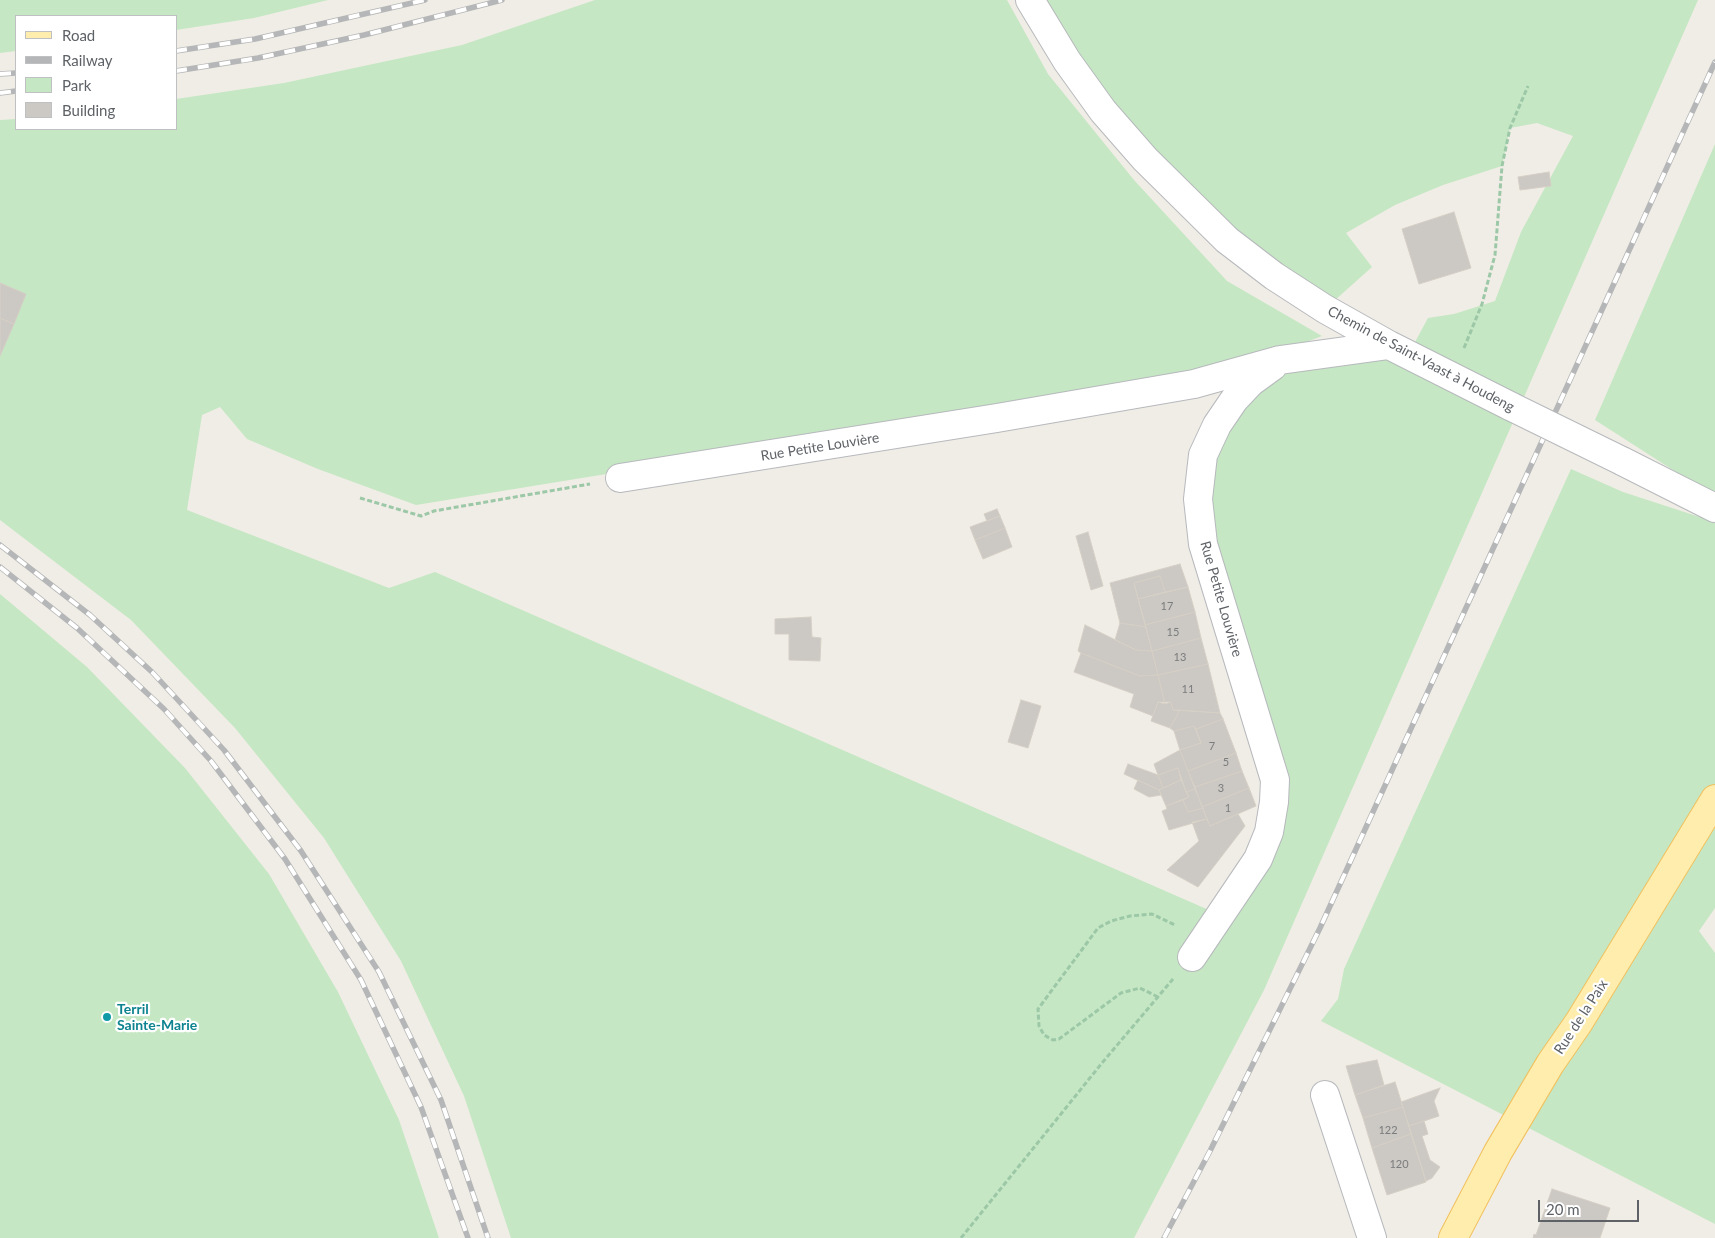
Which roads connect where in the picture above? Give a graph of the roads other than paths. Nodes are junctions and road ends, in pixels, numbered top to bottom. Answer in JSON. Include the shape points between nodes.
{"nodes":[{"id":1,"x":1030,"y":0,"type":"edge"},
{"id":2,"x":1389,"y":345,"type":"junction"},
{"id":3,"x":1280,"y":360,"type":"junction"},
{"id":4,"x":620,"y":478,"type":"road end"},
{"id":5,"x":1715,"y":508,"type":"edge"},
{"id":6,"x":1715,"y":799,"type":"edge"},
{"id":7,"x":1192,"y":957,"type":"dead end"},
{"id":8,"x":1325,"y":1095,"type":"dead end"},
{"id":9,"x":1372,"y":1238,"type":"edge"},
{"id":10,"x":1453,"y":1238,"type":"edge"}],
"edges":[{"from":1,"to":2,"type":"street","name":"Chemin de Saint-Vaast à Houdeng","via":[[1066,61],[1103,111],[1145,159],[1227,240],[1274,276]]},
{"from":2,"to":3,"type":"street","name":"Rue Petite Louvière"},
{"from":2,"to":5,"type":"street","name":"Chemin de Saint-Vaast à Houdeng","bridge":true},
{"from":3,"to":4,"type":"street","name":"Rue Petite Louvière","via":[[1194,384]]},
{"from":3,"to":7,"type":"street","name":"Rue Petite Louvière","via":[[1251,382],[1224,413],[1203,455],[1198,499],[1204,544],[1275,780],[1269,832],[1258,859]]},
{"from":6,"to":10,"type":"main road","name":"Rue de la Paix","via":[[1550,1064],[1498,1152]]},
{"from":8,"to":9,"type":"street"}]}
